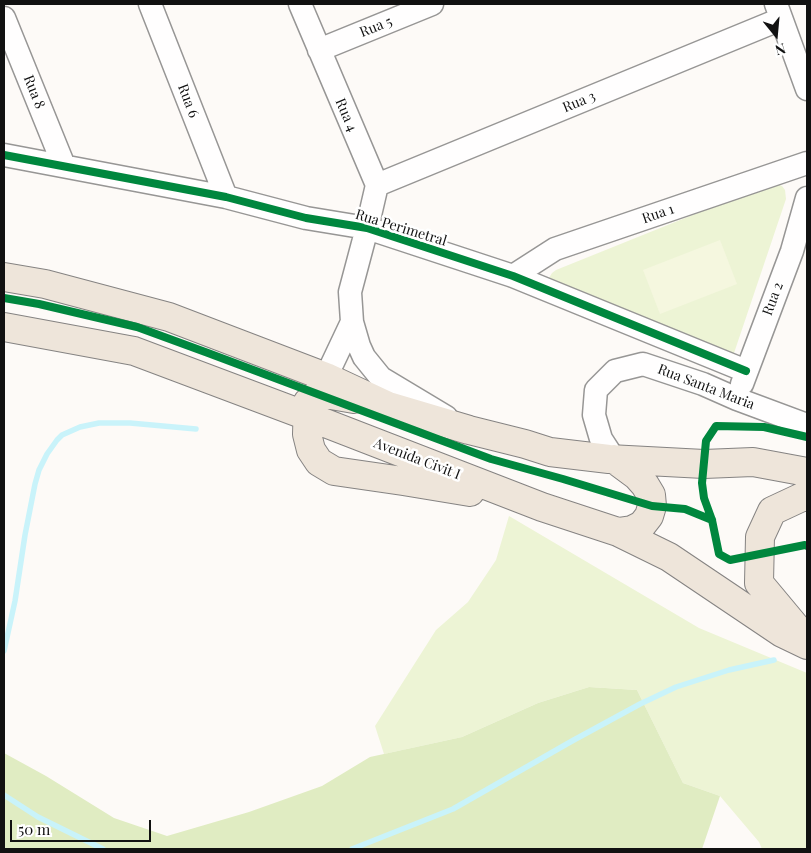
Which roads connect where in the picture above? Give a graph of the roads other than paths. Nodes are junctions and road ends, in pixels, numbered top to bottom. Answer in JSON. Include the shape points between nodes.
{"nodes":[{"id":1,"x":150,"y":4,"type":"edge"},
{"id":2,"x":300,"y":4,"type":"edge"},
{"id":3,"x":432,"y":4,"type":"edge"},
{"id":4,"x":779,"y":12,"type":"edge"},
{"id":5,"x":4,"y":18,"type":"edge"},
{"id":6,"x":318,"y":50,"type":"junction"},
{"id":7,"x":807,"y":89,"type":"edge"},
{"id":8,"x":4,"y":155,"type":"edge"},
{"id":9,"x":807,"y":163,"type":"edge"},
{"id":10,"x":64,"y":166,"type":"junction"},
{"id":11,"x":377,"y":185,"type":"junction"},
{"id":12,"x":226,"y":197,"type":"junction"},
{"id":13,"x":807,"y":198,"type":"edge"},
{"id":14,"x":368,"y":228,"type":"junction"},
{"id":15,"x":802,"y":239,"type":"edge"},
{"id":16,"x":514,"y":276,"type":"junction"},
{"id":17,"x":4,"y":277,"type":"edge"},
{"id":18,"x":352,"y":322,"type":"junction"},
{"id":19,"x":4,"y":327,"type":"edge"},
{"id":20,"x":746,"y":371,"type":"junction"},
{"id":21,"x":326,"y":377,"type":"junction"},
{"id":22,"x":737,"y":399,"type":"junction"},
{"id":23,"x":388,"y":406,"type":"junction"},
{"id":24,"x":307,"y":416,"type":"junction"},
{"id":25,"x":807,"y":425,"type":"edge"},
{"id":26,"x":469,"y":430,"type":"junction"},
{"id":27,"x":614,"y":459,"type":"junction"},
{"id":28,"x":807,"y":472,"type":"edge"},
{"id":29,"x":807,"y":497,"type":"edge"},
{"id":30,"x":542,"y":507,"type":"junction"},
{"id":31,"x":618,"y":532,"type":"junction"},
{"id":32,"x":807,"y":643,"type":"edge"}],
"edges":[{"from":1,"to":12,"type":"street","name":"Rua 6"},
{"from":2,"to":6,"type":"street","name":"Rua 4"},
{"from":3,"to":6,"type":"street","name":"Rua 5"},
{"from":4,"to":7,"type":"street"},
{"from":4,"to":11,"type":"street","name":"Rua 3"},
{"from":5,"to":10,"type":"street","name":"Rua 8"},
{"from":6,"to":11,"type":"street","name":"Rua 4"},
{"from":8,"to":10,"type":"street","name":"Rua Perimetral"},
{"from":9,"to":16,"type":"street","name":"Rua 1","via":[[555,249]]},
{"from":10,"to":12,"type":"street","name":"Rua Perimetral"},
{"from":11,"to":14,"type":"street"},
{"from":12,"to":14,"type":"street","name":"Rua Perimetral","via":[[306,218]]},
{"from":13,"to":15,"type":"street","name":"Rua 2"},
{"from":14,"to":16,"type":"street","name":"Rua Perimetral"},
{"from":14,"to":18,"type":"street","via":[[350,292]]},
{"from":15,"to":20,"type":"street","name":"Rua 2"},
{"from":16,"to":20,"type":"street","name":"Rua Perimetral"},
{"from":17,"to":21,"type":"main road","via":[[45,284],[169,317]]},
{"from":18,"to":21,"type":"street"},
{"from":18,"to":26,"type":"street","via":[[364,357],[381,378]]},
{"from":19,"to":24,"type":"main road","name":"Avenida Civit I","via":[[134,351]]},
{"from":20,"to":22,"type":"street","name":"Rua 2"},
{"from":21,"to":23,"type":"main road"},
{"from":22,"to":25,"type":"street","name":"Rua Santa Maria"},
{"from":22,"to":27,"type":"street","name":"Rua Santa Maria","via":[[642,364],[615,371],[596,390],[594,415],[600,439]]},
{"from":23,"to":24,"type":"main road","via":[[318,394],[308,402]]},
{"from":23,"to":26,"type":"main road"},
{"from":24,"to":30,"type":"main road","name":"Avenida Civit I"},
{"from":24,"to":30,"type":"main road","via":[[311,450],[319,462],[334,471]]},
{"from":26,"to":27,"type":"main road","via":[[550,452]]},
{"from":27,"to":28,"type":"main road","via":[[704,464],[753,462]]},
{"from":27,"to":31,"type":"main road","via":[[638,476],[651,495],[652,506],[642,525]]},
{"from":29,"to":32,"type":"main road","via":[[772,511],[760,536],[759,583]]},
{"from":30,"to":31,"type":"main road","name":"Avenida Civit I"},
{"from":31,"to":32,"type":"main road","name":"Avenida Civit I","via":[[669,557],[782,633]]}]}
